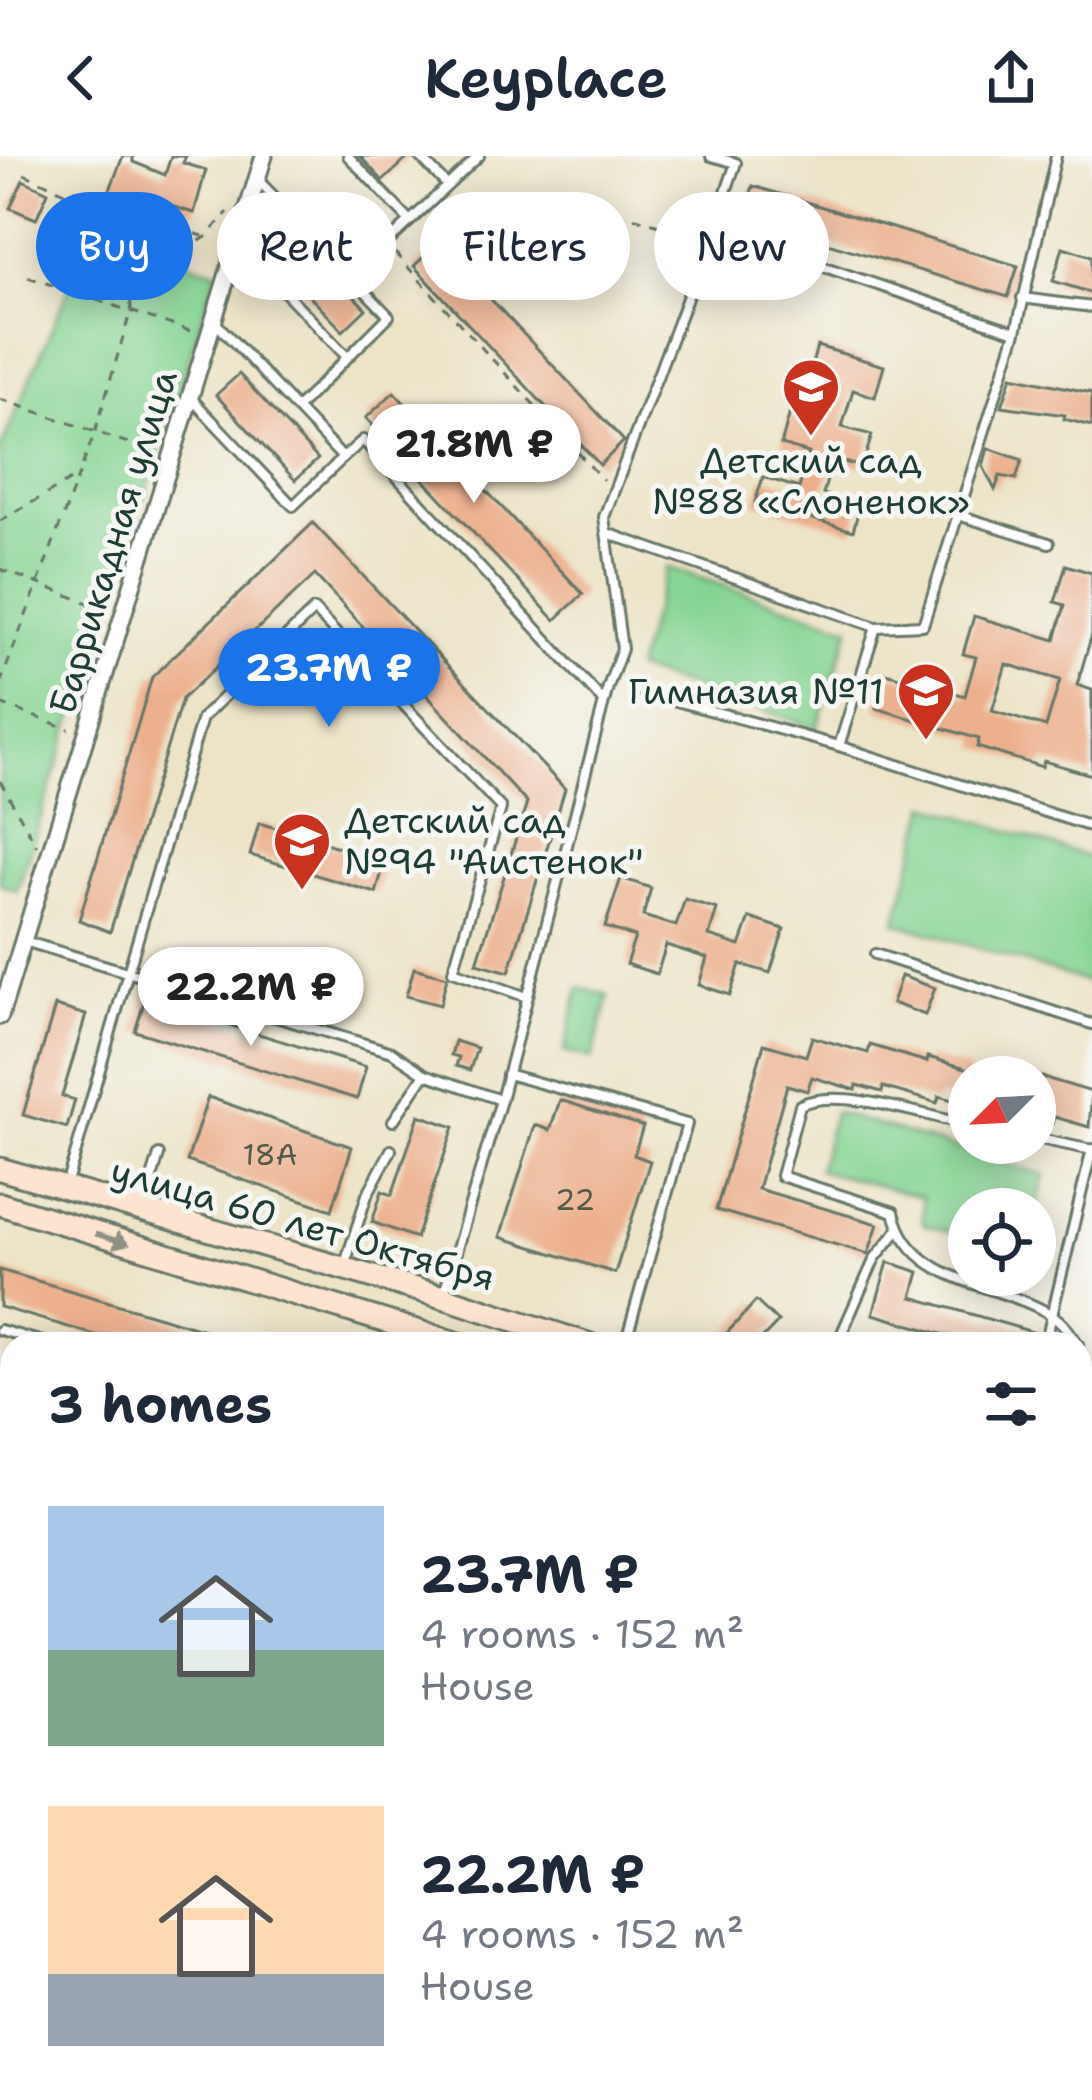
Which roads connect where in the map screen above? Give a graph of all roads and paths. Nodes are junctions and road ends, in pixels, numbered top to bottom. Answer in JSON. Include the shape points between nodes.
{"nodes":[{"id":1,"x":264,"y":156,"type":"edge"},
{"id":2,"x":348,"y":156,"type":"edge"},
{"id":3,"x":419,"y":156,"type":"edge"},
{"id":4,"x":479,"y":156,"type":"edge"},
{"id":5,"x":711,"y":156,"type":"edge"},
{"id":6,"x":1056,"y":156,"type":"edge"},
{"id":7,"x":24,"y":175,"type":"dead end"},
{"id":8,"x":257,"y":179,"type":"junction"},
{"id":9,"x":447,"y":185,"type":"junction"},
{"id":10,"x":64,"y":192,"type":"edge"},
{"id":11,"x":253,"y":192,"type":"edge"},
{"id":12,"x":269,"y":192,"type":"edge"},
{"id":13,"x":439,"y":192,"type":"edge"},
{"id":14,"x":420,"y":210,"type":"edge"},
{"id":15,"x":409,"y":220,"type":"junction"},
{"id":16,"x":217,"y":225,"type":"edge"},
{"id":17,"x":396,"y":232,"type":"edge"},
{"id":18,"x":193,"y":233,"type":"edge"},
{"id":19,"x":206,"y":237,"type":"junction"},
{"id":20,"x":193,"y":245,"type":"edge"},
{"id":21,"x":396,"y":253,"type":"edge"},
{"id":22,"x":28,"y":278,"type":"dead end"},
{"id":23,"x":1022,"y":298,"type":"junction"},
{"id":24,"x":131,"y":300,"type":"edge"},
{"id":25,"x":220,"y":300,"type":"edge"},
{"id":26,"x":292,"y":300,"type":"edge"},
{"id":27,"x":373,"y":300,"type":"edge"},
{"id":28,"x":686,"y":300,"type":"edge"},
{"id":29,"x":1092,"y":308,"type":"edge"},
{"id":30,"x":131,"y":310,"type":"junction"},
{"id":31,"x":213,"y":320,"type":"junction"},
{"id":32,"x":191,"y":332,"type":"dead end"},
{"id":33,"x":1016,"y":332,"type":"junction"},
{"id":34,"x":347,"y":357,"type":"junction"},
{"id":35,"x":189,"y":396,"type":"junction"},
{"id":36,"x":0,"y":399,"type":"edge"},
{"id":37,"x":297,"y":408,"type":"junction"},
{"id":38,"x":95,"y":432,"type":"junction"},
{"id":39,"x":170,"y":458,"type":"junction"},
{"id":40,"x":344,"y":458,"type":"junction"},
{"id":41,"x":78,"y":476,"type":"junction"},
{"id":42,"x":614,"y":491,"type":"junction"},
{"id":43,"x":958,"y":514,"type":"junction"},
{"id":44,"x":0,"y":521,"type":"edge"},
{"id":45,"x":606,"y":532,"type":"junction"},
{"id":46,"x":1049,"y":543,"type":"dead end"},
{"id":47,"x":0,"y":569,"type":"edge"},
{"id":48,"x":38,"y":584,"type":"junction"},
{"id":49,"x":122,"y":615,"type":"junction"},
{"id":50,"x":876,"y":627,"type":"junction"},
{"id":51,"x":0,"y":684,"type":"edge"},
{"id":52,"x":633,"y":689,"type":"dead end"},
{"id":53,"x":604,"y":703,"type":"junction"},
{"id":54,"x":0,"y":704,"type":"edge"},
{"id":55,"x":70,"y":730,"type":"dead end"},
{"id":56,"x":839,"y":746,"type":"junction"},
{"id":57,"x":0,"y":781,"type":"edge"},
{"id":58,"x":1092,"y":827,"type":"edge"},
{"id":59,"x":46,"y":863,"type":"junction"},
{"id":60,"x":23,"y":941,"type":"junction"},
{"id":61,"x":875,"y":953,"type":"dead end"},
{"id":62,"x":129,"y":972,"type":"junction"},
{"id":63,"x":527,"y":997,"type":"junction"},
{"id":64,"x":0,"y":1016,"type":"edge"},
{"id":65,"x":1092,"y":1024,"type":"edge"},
{"id":66,"x":425,"y":1074,"type":"junction"},
{"id":67,"x":507,"y":1074,"type":"junction"},
{"id":68,"x":501,"y":1100,"type":"junction"},
{"id":69,"x":393,"y":1121,"type":"dead end"},
{"id":70,"x":948,"y":1121,"type":"edge"},
{"id":71,"x":1056,"y":1142,"type":"edge"},
{"id":72,"x":1092,"y":1149,"type":"edge"},
{"id":73,"x":392,"y":1150,"type":"dead end"},
{"id":74,"x":159,"y":1155,"type":"dead end"},
{"id":75,"x":0,"y":1169,"type":"edge"},
{"id":76,"x":65,"y":1188,"type":"junction"},
{"id":77,"x":1081,"y":1194,"type":"junction"},
{"id":78,"x":1092,"y":1197,"type":"edge"},
{"id":79,"x":0,"y":1204,"type":"edge"},
{"id":80,"x":143,"y":1206,"type":"junction"},
{"id":81,"x":898,"y":1230,"type":"junction"},
{"id":82,"x":344,"y":1268,"type":"junction"},
{"id":83,"x":443,"y":1298,"type":"junction"},
{"id":84,"x":1052,"y":1316,"type":"junction"},
{"id":85,"x":420,"y":1332,"type":"edge"},
{"id":86,"x":550,"y":1332,"type":"edge"},
{"id":87,"x":628,"y":1332,"type":"edge"},
{"id":88,"x":842,"y":1332,"type":"edge"},
{"id":89,"x":1048,"y":1332,"type":"edge"},
{"id":90,"x":1066,"y":1332,"type":"edge"}],
"edges":[{"from":1,"to":8,"type":"street","name":"Баррикадная улица"},
{"from":2,"to":15,"type":"lane"},
{"from":3,"to":9,"type":"lane"},
{"from":4,"to":9,"type":"lane"},
{"from":5,"to":33,"type":"lane","via":[[736,164],[713,229]]},
{"from":6,"to":23,"type":"lane"},
{"from":7,"to":10,"type":"path"},
{"from":8,"to":11,"type":"street","name":"Баррикадная улица"},
{"from":8,"to":12,"type":"lane"},
{"from":9,"to":13,"type":"lane"},
{"from":14,"to":15,"type":"lane"},
{"from":15,"to":17,"type":"lane"},
{"from":16,"to":19,"type":"path"},
{"from":18,"to":19,"type":"path"},
{"from":19,"to":20,"type":"path"},
{"from":21,"to":42,"type":"path"},
{"from":22,"to":30,"type":"path"},
{"from":23,"to":29,"type":"lane"},
{"from":23,"to":33,"type":"lane"},
{"from":24,"to":30,"type":"path"},
{"from":25,"to":31,"type":"street","name":"Баррикадная улица"},
{"from":26,"to":34,"type":"lane"},
{"from":27,"to":34,"type":"lane","via":[[389,316]]},
{"from":28,"to":42,"type":"lane"},
{"from":30,"to":32,"type":"path"},
{"from":30,"to":38,"type":"path"},
{"from":31,"to":35,"type":"street","name":"Баррикадная улица"},
{"from":31,"to":37,"type":"lane"},
{"from":33,"to":43,"type":"lane"},
{"from":34,"to":37,"type":"lane"},
{"from":35,"to":39,"type":"street","name":"Баррикадная улица"},
{"from":35,"to":40,"type":"lane","via":[[293,506]]},
{"from":36,"to":38,"type":"path"},
{"from":37,"to":40,"type":"lane"},
{"from":38,"to":39,"type":"path"},
{"from":38,"to":41,"type":"path"},
{"from":39,"to":49,"type":"street","name":"Баррикадная улица"},
{"from":40,"to":53,"type":"lane","via":[[363,440]]},
{"from":41,"to":44,"type":"path"},
{"from":41,"to":48,"type":"path"},
{"from":42,"to":45,"type":"lane"},
{"from":43,"to":46,"type":"lane"},
{"from":43,"to":50,"type":"lane","via":[[923,625]]},
{"from":45,"to":50,"type":"lane"},
{"from":45,"to":53,"type":"lane","via":[[622,649]]},
{"from":47,"to":48,"type":"path"},
{"from":48,"to":49,"type":"path"},
{"from":48,"to":51,"type":"path"},
{"from":49,"to":59,"type":"street","name":"Баррикадная улица"},
{"from":50,"to":56,"type":"lane"},
{"from":52,"to":56,"type":"lane"},
{"from":53,"to":63,"type":"lane"},
{"from":54,"to":55,"type":"path"},
{"from":56,"to":58,"type":"lane"},
{"from":57,"to":59,"type":"path"},
{"from":59,"to":60,"type":"street","name":"Баррикадная улица"},
{"from":60,"to":62,"type":"lane"},
{"from":60,"to":64,"type":"street","name":"Баррикадная улица"},
{"from":61,"to":65,"type":"lane"},
{"from":62,"to":63,"type":"lane","via":[[202,718],[314,610],[501,808],[453,971]]},
{"from":62,"to":66,"type":"lane","via":[[392,1052]]},
{"from":62,"to":76,"type":"lane"},
{"from":63,"to":67,"type":"lane"},
{"from":66,"to":68,"type":"lane"},
{"from":66,"to":69,"type":"lane"},
{"from":67,"to":68,"type":"lane"},
{"from":67,"to":87,"type":"lane","via":[[687,1124]]},
{"from":68,"to":83,"type":"lane"},
{"from":70,"to":81,"type":"lane","via":[[839,1098],[800,1105],[781,1176],[894,1212]]},
{"from":71,"to":72,"type":"lane"},
{"from":72,"to":77,"type":"lane"},
{"from":73,"to":82,"type":"lane","via":[[367,1195]]},
{"from":74,"to":80,"type":"lane"},
{"from":75,"to":76,"type":"main road","name":"улица 60 лет Октября"},
{"from":76,"to":80,"type":"main road","name":"улица 60 лет Октября"},
{"from":77,"to":78,"type":"lane"},
{"from":77,"to":84,"type":"lane"},
{"from":79,"to":85,"type":"main road","name":"улица 60 лет Октября","one_way":true},
{"from":80,"to":82,"type":"main road","name":"улица 60 лет Октября"},
{"from":81,"to":84,"type":"lane","via":[[933,1269]]},
{"from":81,"to":88,"type":"lane","via":[[868,1271]]},
{"from":82,"to":83,"type":"main road","name":"улица 60 лет Октября"},
{"from":83,"to":86,"type":"main road","name":"улица 60 лет Октября"},
{"from":84,"to":89,"type":"lane"},
{"from":84,"to":90,"type":"lane"}]}
